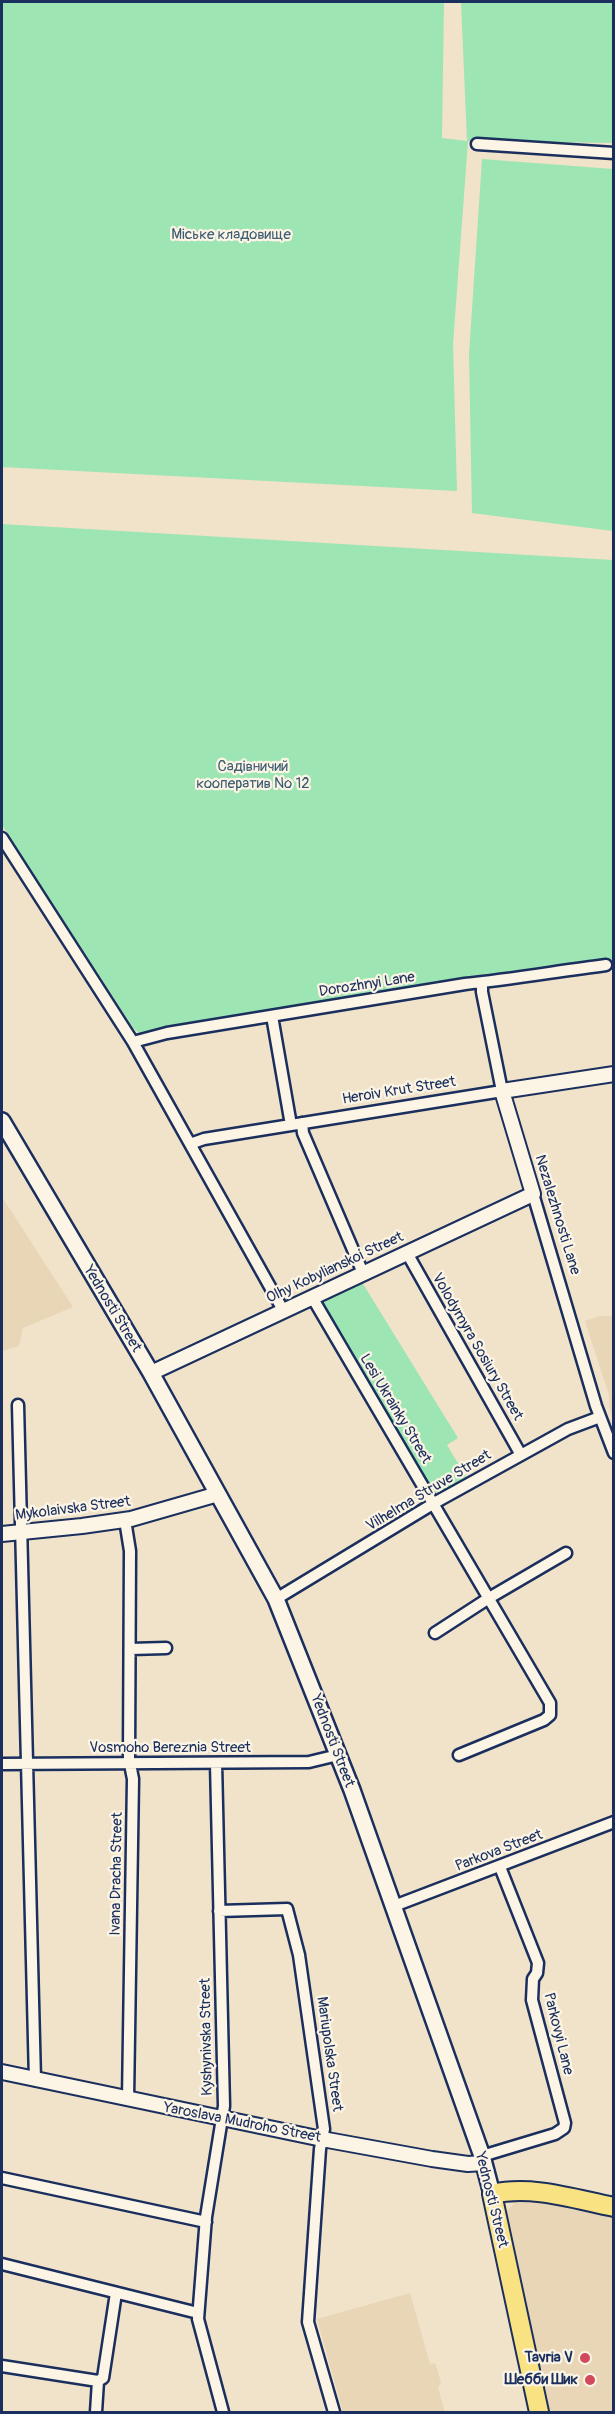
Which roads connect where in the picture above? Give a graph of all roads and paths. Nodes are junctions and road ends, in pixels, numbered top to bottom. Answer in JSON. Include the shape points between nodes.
{"nodes":[{"id":1,"x":477,"y":144,"type":"dead end"},
{"id":2,"x":614,"y":153,"type":"edge"},
{"id":3,"x":2,"y":838,"type":"edge"},
{"id":4,"x":606,"y":964,"type":"dead end"},
{"id":5,"x":482,"y":983,"type":"junction"},
{"id":6,"x":272,"y":1016,"type":"junction"},
{"id":7,"x":133,"y":1042,"type":"junction"},
{"id":8,"x":614,"y":1074,"type":"edge"},
{"id":9,"x":502,"y":1091,"type":"junction"},
{"id":10,"x":2,"y":1121,"type":"edge"},
{"id":11,"x":296,"y":1124,"type":"junction"},
{"id":12,"x":190,"y":1144,"type":"junction"},
{"id":13,"x":533,"y":1194,"type":"junction"},
{"id":14,"x":407,"y":1253,"type":"junction"},
{"id":15,"x":363,"y":1273,"type":"junction"},
{"id":16,"x":312,"y":1297,"type":"junction"},
{"id":17,"x":283,"y":1310,"type":"junction"},
{"id":18,"x":151,"y":1372,"type":"junction"},
{"id":19,"x":18,"y":1405,"type":"dead end"},
{"id":20,"x":600,"y":1417,"type":"junction"},
{"id":21,"x":614,"y":1453,"type":"edge"},
{"id":22,"x":521,"y":1455,"type":"junction"},
{"id":23,"x":218,"y":1494,"type":"junction"},
{"id":24,"x":432,"y":1504,"type":"junction"},
{"id":25,"x":125,"y":1520,"type":"junction"},
{"id":26,"x":22,"y":1533,"type":"junction"},
{"id":27,"x":2,"y":1534,"type":"edge"},
{"id":28,"x":566,"y":1553,"type":"dead end"},
{"id":29,"x":489,"y":1598,"type":"junction"},
{"id":30,"x":276,"y":1599,"type":"junction"},
{"id":31,"x":435,"y":1633,"type":"dead end"},
{"id":32,"x":130,"y":1648,"type":"junction"},
{"id":33,"x":166,"y":1648,"type":"dead end"},
{"id":34,"x":338,"y":1755,"type":"junction"},
{"id":35,"x":459,"y":1755,"type":"dead end"},
{"id":36,"x":216,"y":1763,"type":"junction"},
{"id":37,"x":2,"y":1764,"type":"edge"},
{"id":38,"x":28,"y":1764,"type":"junction"},
{"id":39,"x":130,"y":1764,"type":"junction"},
{"id":40,"x":614,"y":1822,"type":"edge"},
{"id":41,"x":500,"y":1867,"type":"junction"},
{"id":42,"x":394,"y":1906,"type":"junction"},
{"id":43,"x":219,"y":1911,"type":"junction"},
{"id":44,"x":2,"y":2072,"type":"edge"},
{"id":45,"x":35,"y":2080,"type":"junction"},
{"id":46,"x":128,"y":2099,"type":"junction"},
{"id":47,"x":220,"y":2118,"type":"junction"},
{"id":48,"x":322,"y":2139,"type":"junction"},
{"id":49,"x":483,"y":2159,"type":"junction"},
{"id":50,"x":2,"y":2178,"type":"edge"},
{"id":51,"x":492,"y":2194,"type":"junction"},
{"id":52,"x":614,"y":2207,"type":"edge"},
{"id":53,"x":206,"y":2222,"type":"junction"},
{"id":54,"x":2,"y":2264,"type":"edge"},
{"id":55,"x":116,"y":2293,"type":"junction"},
{"id":56,"x":198,"y":2313,"type":"junction"},
{"id":57,"x":2,"y":2366,"type":"edge"},
{"id":58,"x":98,"y":2381,"type":"junction"},
{"id":59,"x":96,"y":2412,"type":"edge"},
{"id":60,"x":223,"y":2412,"type":"edge"},
{"id":61,"x":334,"y":2412,"type":"edge"},
{"id":62,"x":539,"y":2412,"type":"edge"}],
"edges":[{"from":1,"to":2,"type":"street"},
{"from":3,"to":7,"type":"street"},
{"from":4,"to":5,"type":"street","name":"Dorozhnyi Lane"},
{"from":5,"to":6,"type":"street","name":"Dorozhnyi Lane"},
{"from":5,"to":9,"type":"street","name":"Nezalezhnosti Lane"},
{"from":6,"to":7,"type":"street","name":"Dorozhnyi Lane"},
{"from":6,"to":11,"type":"street"},
{"from":7,"to":12,"type":"street"},
{"from":8,"to":9,"type":"street","name":"Heroiv Krut Street"},
{"from":9,"to":11,"type":"street","name":"Heroiv Krut Street"},
{"from":9,"to":13,"type":"street","name":"Nezalezhnosti Lane"},
{"from":10,"to":18,"type":"main road","name":"Yednosti Street"},
{"from":11,"to":12,"type":"street","name":"Heroiv Krut Street"},
{"from":11,"to":15,"type":"street"},
{"from":12,"to":17,"type":"street"},
{"from":13,"to":14,"type":"street","name":"Olhy Kobylianskoi Street"},
{"from":13,"to":20,"type":"street","name":"Nezalezhnosti Lane"},
{"from":14,"to":15,"type":"street","name":"Olhy Kobylianskoi Street"},
{"from":14,"to":22,"type":"street","name":"Volodymyra Sosiury Street"},
{"from":15,"to":16,"type":"street","name":"Olhy Kobylianskoi Street"},
{"from":16,"to":17,"type":"street","name":"Olhy Kobylianskoi Street"},
{"from":16,"to":24,"type":"street","name":"Lesi Ukrainky Street"},
{"from":17,"to":18,"type":"street","name":"Olhy Kobylianskoi Street"},
{"from":18,"to":23,"type":"main road","name":"Yednosti Street"},
{"from":19,"to":26,"type":"street"},
{"from":20,"to":21,"type":"street","name":"Nezalezhnosti Lane"},
{"from":20,"to":22,"type":"street","name":"Vilhelma Struve Street","via":[[568,1429]]},
{"from":22,"to":24,"type":"street","name":"Vilhelma Struve Street"},
{"from":23,"to":25,"type":"street","name":"Mykolaivska Street"},
{"from":23,"to":30,"type":"main road","name":"Yednosti Street"},
{"from":24,"to":29,"type":"street","name":"Lesi Ukrainky Street"},
{"from":24,"to":30,"type":"street","name":"Vilhelma Struve Street"},
{"from":25,"to":26,"type":"street","name":"Mykolaivska Street"},
{"from":25,"to":32,"type":"street","name":"Ivana Dracha Street","via":[[130,1551]]},
{"from":26,"to":27,"type":"street","name":"Mykolaivska Street"},
{"from":26,"to":38,"type":"street"},
{"from":28,"to":29,"type":"street"},
{"from":29,"to":31,"type":"street"},
{"from":29,"to":35,"type":"street","name":"Lesi Ukrainky Street","via":[[550,1703],[550,1715]]},
{"from":30,"to":34,"type":"main road","name":"Yednosti Street"},
{"from":32,"to":33,"type":"street"},
{"from":32,"to":39,"type":"street","name":"Ivana Dracha Street"},
{"from":34,"to":36,"type":"street","name":"Vosmoho Bereznia Street","via":[[309,1762]]},
{"from":34,"to":42,"type":"main road","name":"Yednosti Street"},
{"from":36,"to":39,"type":"street","name":"Vosmoho Bereznia Street"},
{"from":36,"to":43,"type":"street","name":"Kyshynivska Street"},
{"from":37,"to":38,"type":"street","name":"Vosmoho Bereznia Street"},
{"from":38,"to":39,"type":"street","name":"Vosmoho Bereznia Street"},
{"from":38,"to":45,"type":"street"},
{"from":39,"to":46,"type":"street","name":"Ivana Dracha Street","via":[[133,1779]]},
{"from":40,"to":41,"type":"street","name":"Parkova Street"},
{"from":41,"to":42,"type":"street","name":"Parkova Street"},
{"from":41,"to":49,"type":"street","name":"Parkovyi Lane","via":[[538,1964],[532,2000],[565,2123],[555,2134]]},
{"from":42,"to":49,"type":"main road","name":"Yednosti Street"},
{"from":43,"to":47,"type":"street","name":"Kyshynivska Street","via":[[224,2106]]},
{"from":43,"to":48,"type":"street","name":"Mariupolska Street","via":[[287,1909],[318,2076]]},
{"from":44,"to":45,"type":"street","name":"Yaroslava Mudroho Street"},
{"from":45,"to":46,"type":"street","name":"Yaroslava Mudroho Street"},
{"from":46,"to":47,"type":"street","name":"Yaroslava Mudroho Street"},
{"from":47,"to":48,"type":"street","name":"Yaroslava Mudroho Street"},
{"from":47,"to":53,"type":"street","name":"Kyshynivska Street"},
{"from":48,"to":49,"type":"street","name":"Yaroslava Mudroho Street","via":[[468,2164]]},
{"from":48,"to":61,"type":"street","name":"Mariupolska Street","via":[[308,2322]]},
{"from":49,"to":51,"type":"main road","name":"Yednosti Street"},
{"from":50,"to":53,"type":"street"},
{"from":51,"to":52,"type":"main road","via":[[530,2191]]},
{"from":51,"to":62,"type":"main road","name":"Yednosti Street"},
{"from":53,"to":56,"type":"street","name":"Kyshynivska Street"},
{"from":54,"to":55,"type":"street"},
{"from":55,"to":56,"type":"street"},
{"from":55,"to":58,"type":"street","via":[[103,2378]]},
{"from":56,"to":60,"type":"street","name":"Kyshynivska Street"},
{"from":57,"to":58,"type":"street"},
{"from":58,"to":59,"type":"street"}]}
